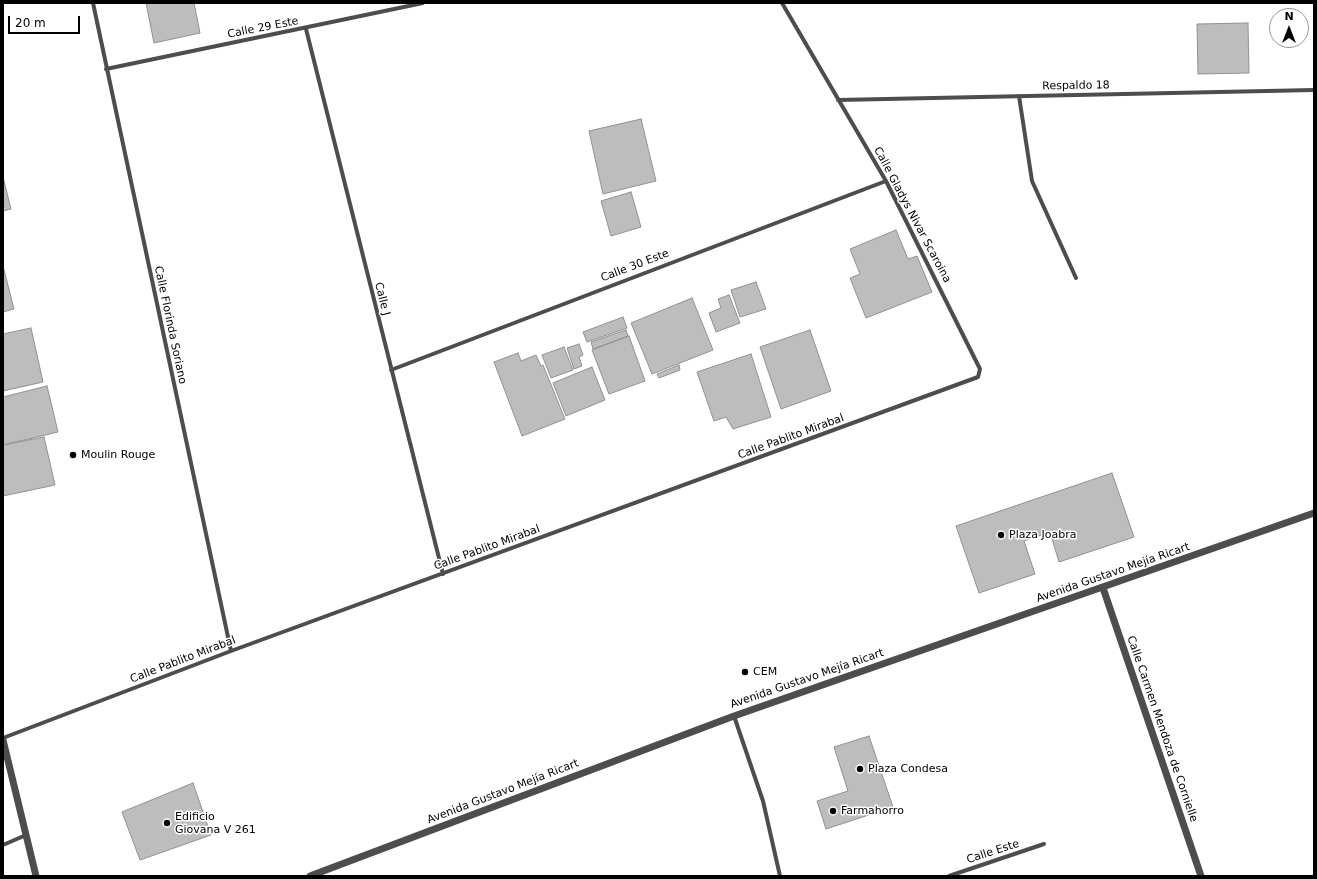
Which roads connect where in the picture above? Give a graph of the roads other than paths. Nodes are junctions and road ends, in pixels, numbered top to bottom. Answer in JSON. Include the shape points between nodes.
{"nodes":[{"id":1,"x":93,"y":3,"type":"edge"},
{"id":2,"x":423,"y":3,"type":"edge"},
{"id":3,"x":782,"y":3,"type":"edge"},
{"id":4,"x":306,"y":29,"type":"junction"},
{"id":5,"x":106,"y":69,"type":"junction"},
{"id":6,"x":1314,"y":90,"type":"edge"},
{"id":7,"x":1019,"y":96,"type":"junction"},
{"id":8,"x":838,"y":100,"type":"junction"},
{"id":9,"x":886,"y":180,"type":"junction"},
{"id":10,"x":1076,"y":278,"type":"dead end"},
{"id":11,"x":391,"y":370,"type":"junction"},
{"id":12,"x":978,"y":377,"type":"joint"},
{"id":13,"x":1314,"y":513,"type":"edge"},
{"id":14,"x":443,"y":574,"type":"junction"},
{"id":15,"x":1103,"y":588,"type":"junction"},
{"id":16,"x":231,"y":651,"type":"junction"},
{"id":17,"x":734,"y":716,"type":"junction"},
{"id":18,"x":3,"y":739,"type":"edge"},
{"id":19,"x":26,"y":835,"type":"junction"},
{"id":20,"x":1044,"y":844,"type":"dead end"},
{"id":21,"x":3,"y":845,"type":"edge"},
{"id":22,"x":36,"y":876,"type":"edge"},
{"id":23,"x":310,"y":876,"type":"edge"},
{"id":24,"x":780,"y":876,"type":"edge"},
{"id":25,"x":949,"y":876,"type":"edge"},
{"id":26,"x":1201,"y":876,"type":"edge"}],
"edges":[{"from":1,"to":5,"type":"street","name":"Calle Florinda Soriano"},
{"from":2,"to":4,"type":"street","name":"Calle 29 Este"},
{"from":3,"to":8,"type":"street","name":"Calle Gladys Nivar Scaroina"},
{"from":4,"to":5,"type":"street","name":"Calle 29 Este"},
{"from":4,"to":11,"type":"street","name":"Calle J"},
{"from":5,"to":16,"type":"street","name":"Calle Florinda Soriano"},
{"from":6,"to":7,"type":"street","name":"Respaldo 18"},
{"from":7,"to":8,"type":"street","name":"Respaldo 18"},
{"from":7,"to":10,"type":"street","via":[[1032,181]]},
{"from":8,"to":9,"type":"street","name":"Calle Gladys Nivar Scaroina"},
{"from":9,"to":11,"type":"street","name":"Calle 30 Este"},
{"from":9,"to":12,"type":"street","name":"Calle Gladys Nivar Scaroina","via":[[980,369]]},
{"from":11,"to":14,"type":"street","name":"Calle J"},
{"from":12,"to":14,"type":"street","name":"Calle Pablito Mirabal"},
{"from":13,"to":15,"type":"street","name":"Avenida Gustavo Mejía Ricart"},
{"from":14,"to":16,"type":"street","name":"Calle Pablito Mirabal"},
{"from":15,"to":17,"type":"street","name":"Avenida Gustavo Mejía Ricart"},
{"from":15,"to":26,"type":"street","name":"Calle Carmen Mendoza de Cornielle"},
{"from":16,"to":18,"type":"street","name":"Calle Pablito Mirabal"},
{"from":17,"to":23,"type":"street","name":"Avenida Gustavo Mejía Ricart"},
{"from":17,"to":24,"type":"street","via":[[763,801]]},
{"from":18,"to":19,"type":"street"},
{"from":19,"to":21,"type":"street"},
{"from":19,"to":22,"type":"street"},
{"from":20,"to":25,"type":"street","name":"Calle Este"}]}
